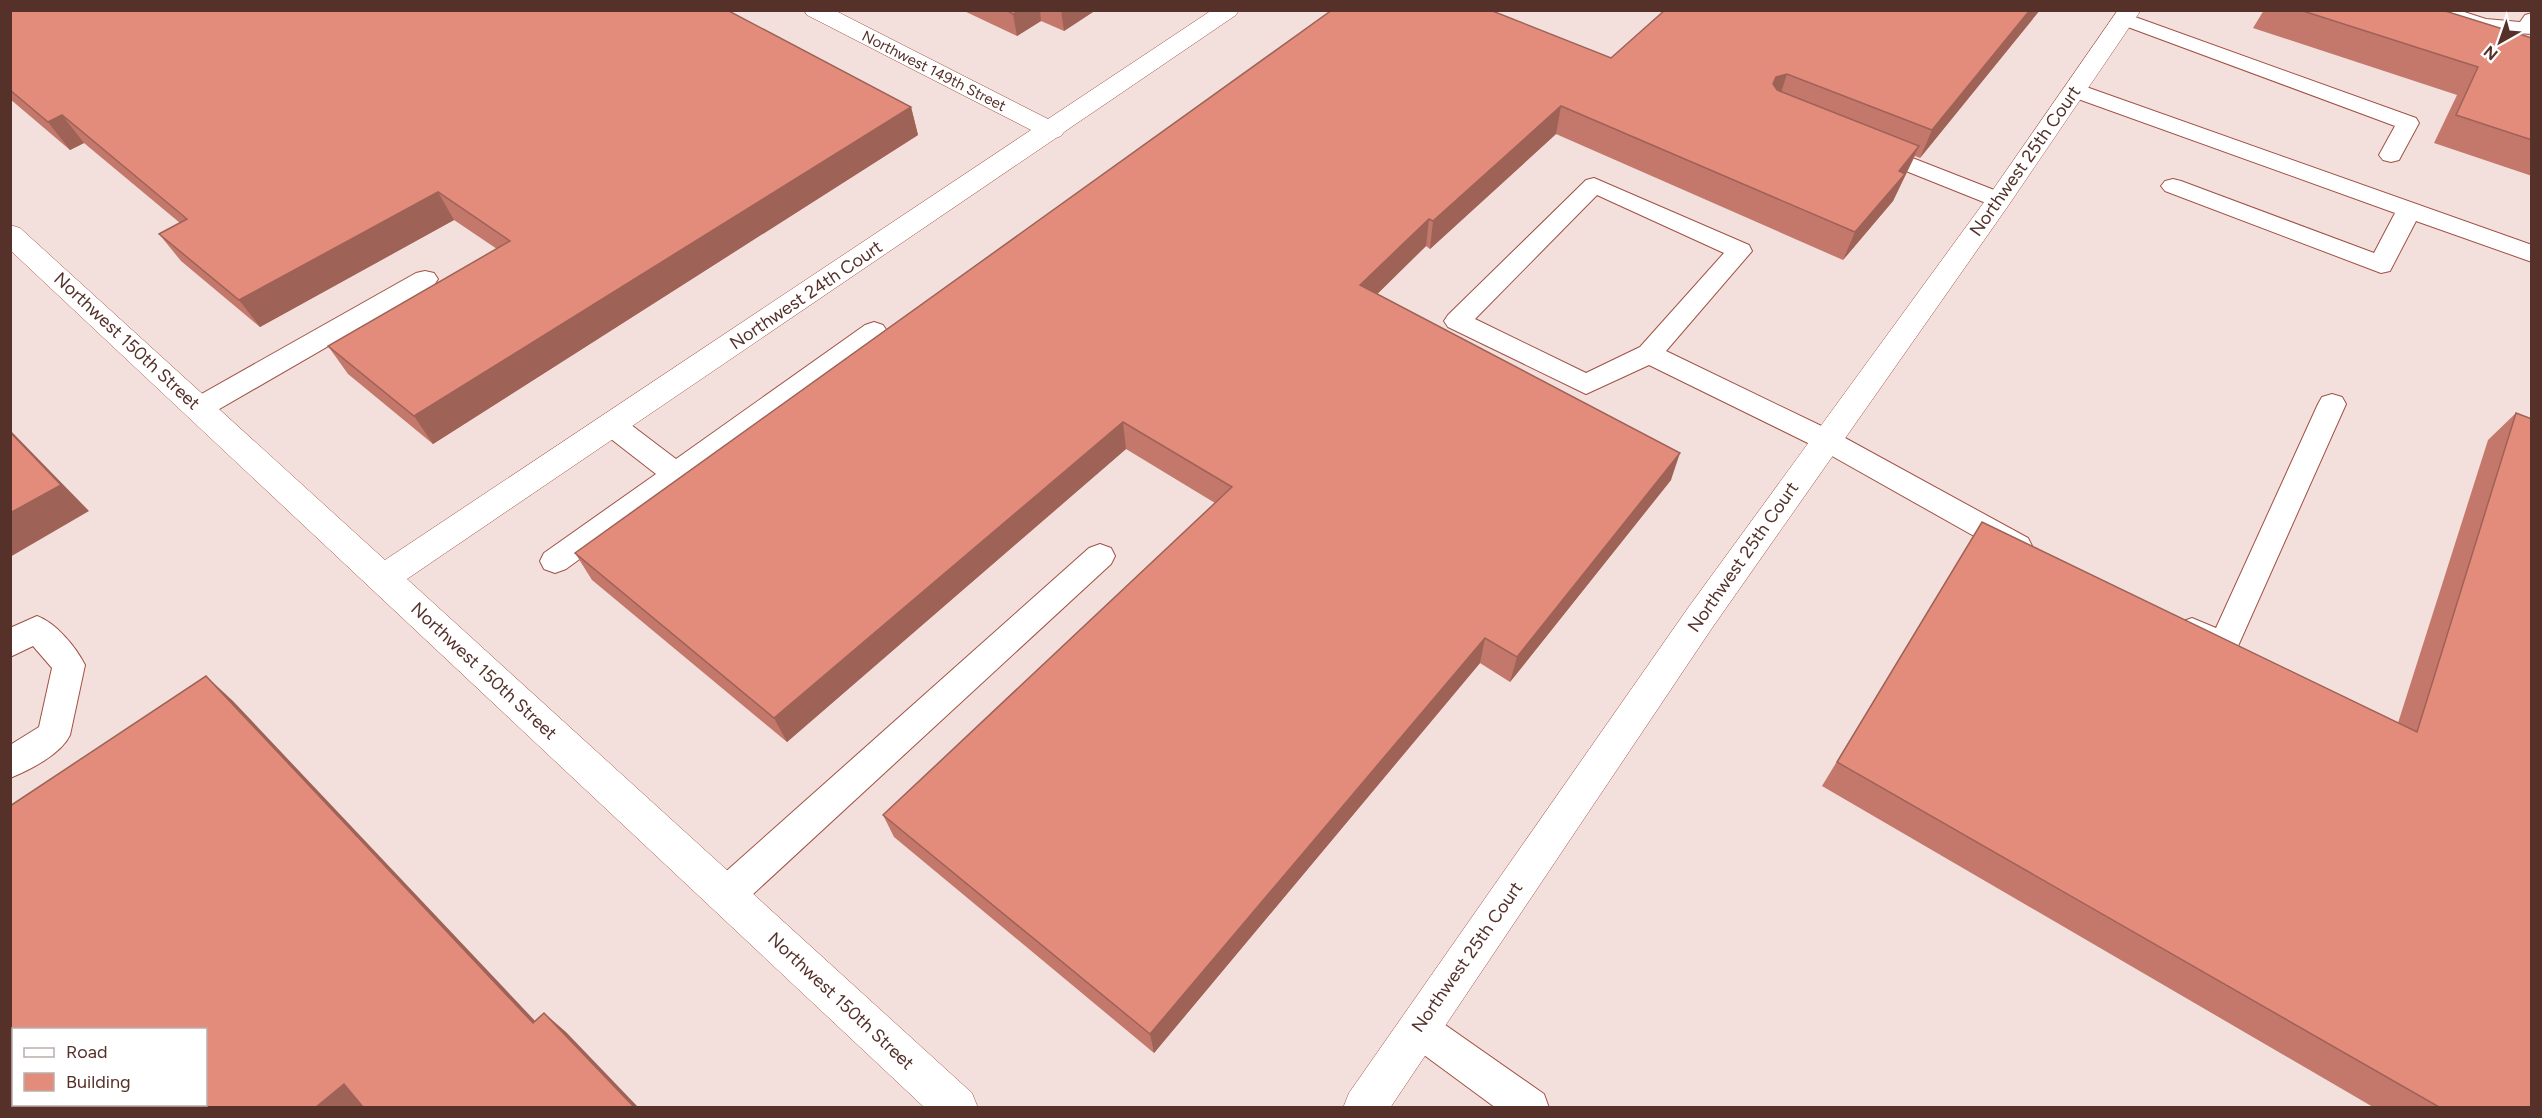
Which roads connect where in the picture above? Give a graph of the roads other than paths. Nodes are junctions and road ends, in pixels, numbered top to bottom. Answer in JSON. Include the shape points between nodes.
{"nodes":[{"id":1,"x":815,"y":10,"type":"edge"},
{"id":2,"x":1228,"y":10,"type":"edge"},
{"id":3,"x":2435,"y":10,"type":"edge"},
{"id":4,"x":2127,"y":15,"type":"edge"},
{"id":5,"x":2530,"y":26,"type":"edge"},
{"id":6,"x":2075,"y":90,"type":"junction"},
{"id":7,"x":1052,"y":131,"type":"junction"},
{"id":8,"x":1849,"y":140,"type":"edge"},
{"id":9,"x":2391,"y":155,"type":"dead end"},
{"id":10,"x":2173,"y":186,"type":"dead end"},
{"id":11,"x":1999,"y":200,"type":"junction"},
{"id":12,"x":2408,"y":212,"type":"junction"},
{"id":13,"x":10,"y":234,"type":"edge"},
{"id":14,"x":2532,"y":254,"type":"edge"},
{"id":15,"x":424,"y":279,"type":"dead end"},
{"id":16,"x":874,"y":332,"type":"dead end"},
{"id":17,"x":1649,"y":354,"type":"junction"},
{"id":18,"x":2332,"y":404,"type":"dead end"},
{"id":19,"x":199,"y":408,"type":"junction"},
{"id":20,"x":612,"y":425,"type":"junction"},
{"id":21,"x":1826,"y":440,"type":"junction"},
{"id":22,"x":676,"y":474,"type":"junction"},
{"id":23,"x":1100,"y":556,"type":"dead end"},
{"id":24,"x":2036,"y":556,"type":"edge"},
{"id":25,"x":555,"y":561,"type":"dead end"},
{"id":26,"x":383,"y":578,"type":"junction"},
{"id":27,"x":2171,"y":621,"type":"edge"},
{"id":28,"x":10,"y":644,"type":"edge"},
{"id":29,"x":10,"y":763,"type":"edge"},
{"id":30,"x":726,"y":895,"type":"junction"},
{"id":31,"x":1418,"y":1028,"type":"junction"},
{"id":32,"x":957,"y":1107,"type":"edge"},
{"id":33,"x":1364,"y":1107,"type":"edge"},
{"id":34,"x":1530,"y":1107,"type":"edge"}],
"edges":[{"from":1,"to":7,"type":"street","name":"Northwest 149th Street"},
{"from":2,"to":7,"type":"street","name":"Northwest 24th Court"},
{"from":3,"to":5,"type":"lane","via":[[2484,25]]},
{"from":4,"to":6,"type":"street","name":"Northwest 25th Court"},
{"from":4,"to":9,"type":"lane","via":[[2408,123]]},
{"from":6,"to":11,"type":"street","name":"Northwest 25th Court"},
{"from":6,"to":12,"type":"lane"},
{"from":7,"to":20,"type":"street","name":"Northwest 24th Court"},
{"from":8,"to":11,"type":"lane"},
{"from":10,"to":12,"type":"lane","via":[[2381,265]]},
{"from":11,"to":21,"type":"street","name":"Northwest 25th Court"},
{"from":12,"to":14,"type":"lane"},
{"from":13,"to":19,"type":"street","name":"Northwest 150th Street"},
{"from":15,"to":19,"type":"lane"},
{"from":16,"to":22,"type":"lane"},
{"from":17,"to":17,"type":"lane","via":[[1740,251],[1594,185],[1456,321],[1586,384]]},
{"from":17,"to":21,"type":"lane"},
{"from":18,"to":27,"type":"lane","via":[[2223,646]]},
{"from":19,"to":26,"type":"street","name":"Northwest 150th Street"},
{"from":20,"to":22,"type":"lane"},
{"from":20,"to":26,"type":"street","name":"Northwest 24th Court"},
{"from":21,"to":24,"type":"lane"},
{"from":21,"to":31,"type":"street","name":"Northwest 25th Court"},
{"from":22,"to":25,"type":"lane"},
{"from":23,"to":30,"type":"lane"},
{"from":26,"to":30,"type":"street","name":"Northwest 150th Street"},
{"from":28,"to":29,"type":"lane","via":[[37,629],[69,664],[54,735]]},
{"from":30,"to":32,"type":"street","name":"Northwest 150th Street"},
{"from":31,"to":33,"type":"street","name":"Northwest 25th Court"},
{"from":31,"to":34,"type":"lane"}]}
